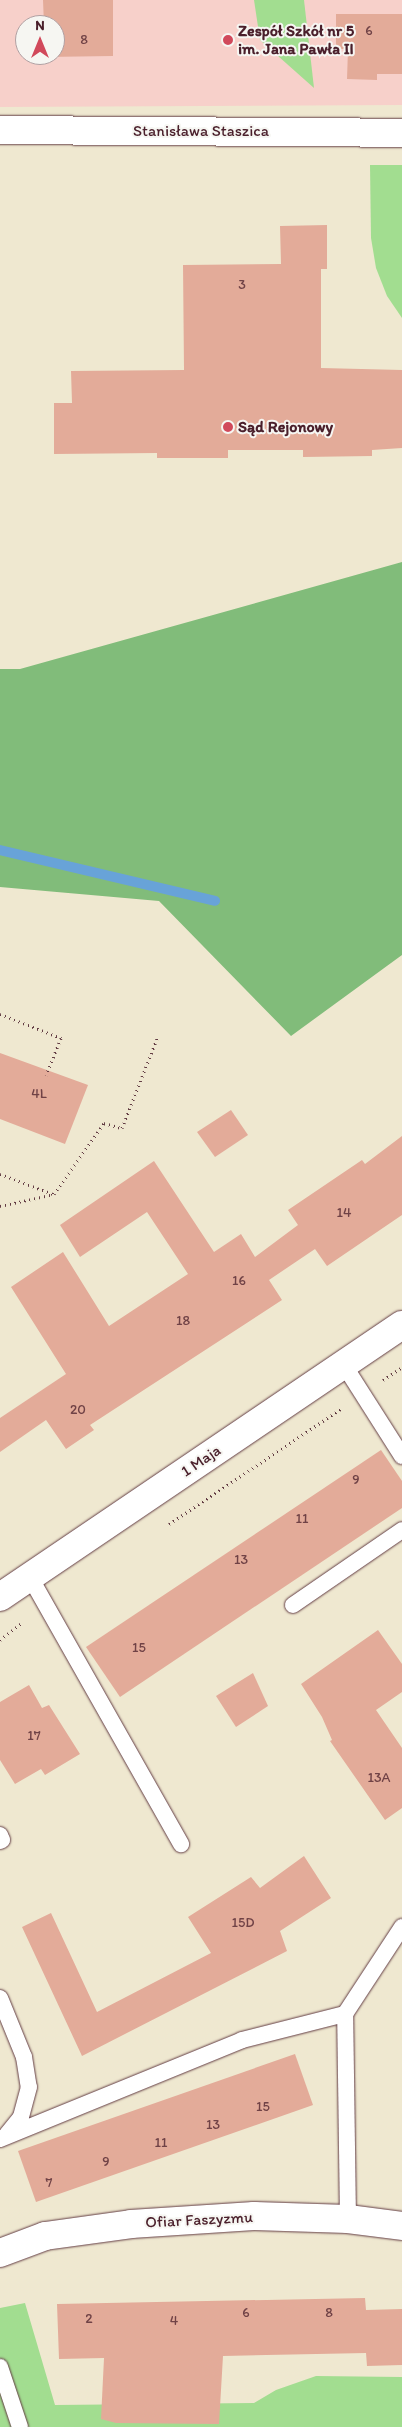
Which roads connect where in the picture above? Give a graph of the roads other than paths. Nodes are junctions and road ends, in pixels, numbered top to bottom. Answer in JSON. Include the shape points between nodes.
{"nodes":[{"id":1,"x":0,"y":130,"type":"edge"},
{"id":2,"x":402,"y":133,"type":"edge"},
{"id":3,"x":402,"y":1325,"type":"edge"},
{"id":4,"x":344,"y":1365,"type":"junction"},
{"id":5,"x":402,"y":1456,"type":"edge"},
{"id":6,"x":402,"y":1530,"type":"edge"},
{"id":7,"x":30,"y":1577,"type":"junction"},
{"id":8,"x":0,"y":1597,"type":"edge"},
{"id":9,"x":293,"y":1605,"type":"dead end"},
{"id":10,"x":0,"y":1834,"type":"edge"},
{"id":11,"x":0,"y":1841,"type":"edge"},
{"id":12,"x":181,"y":1844,"type":"dead end"},
{"id":13,"x":402,"y":1927,"type":"edge"},
{"id":14,"x":0,"y":1998,"type":"edge"},
{"id":15,"x":345,"y":2014,"type":"junction"},
{"id":16,"x":2,"y":2138,"type":"edge"},
{"id":17,"x":348,"y":2219,"type":"junction"},
{"id":18,"x":402,"y":2226,"type":"edge"},
{"id":19,"x":0,"y":2253,"type":"edge"},
{"id":20,"x":0,"y":2367,"type":"edge"},
{"id":21,"x":20,"y":2427,"type":"edge"}],
"edges":[{"from":1,"to":2,"type":"street","name":"Stanisława Staszica"},
{"from":3,"to":4,"type":"street","name":"1 Maja"},
{"from":4,"to":5,"type":"lane"},
{"from":4,"to":7,"type":"street","name":"1 Maja"},
{"from":6,"to":9,"type":"lane"},
{"from":7,"to":8,"type":"street","name":"1 Maja"},
{"from":7,"to":12,"type":"lane"},
{"from":10,"to":11,"type":"lane"},
{"from":13,"to":15,"type":"lane"},
{"from":14,"to":16,"type":"lane","via":[[24,2057],[29,2087],[21,2117]]},
{"from":15,"to":16,"type":"lane","via":[[242,2040]]},
{"from":15,"to":17,"type":"lane"},
{"from":17,"to":18,"type":"street","name":"Ofiar Faszyzmu"},
{"from":17,"to":19,"type":"street","name":"Ofiar Faszyzmu","via":[[254,2216],[130,2224],[45,2236]]},
{"from":20,"to":21,"type":"lane"}]}
